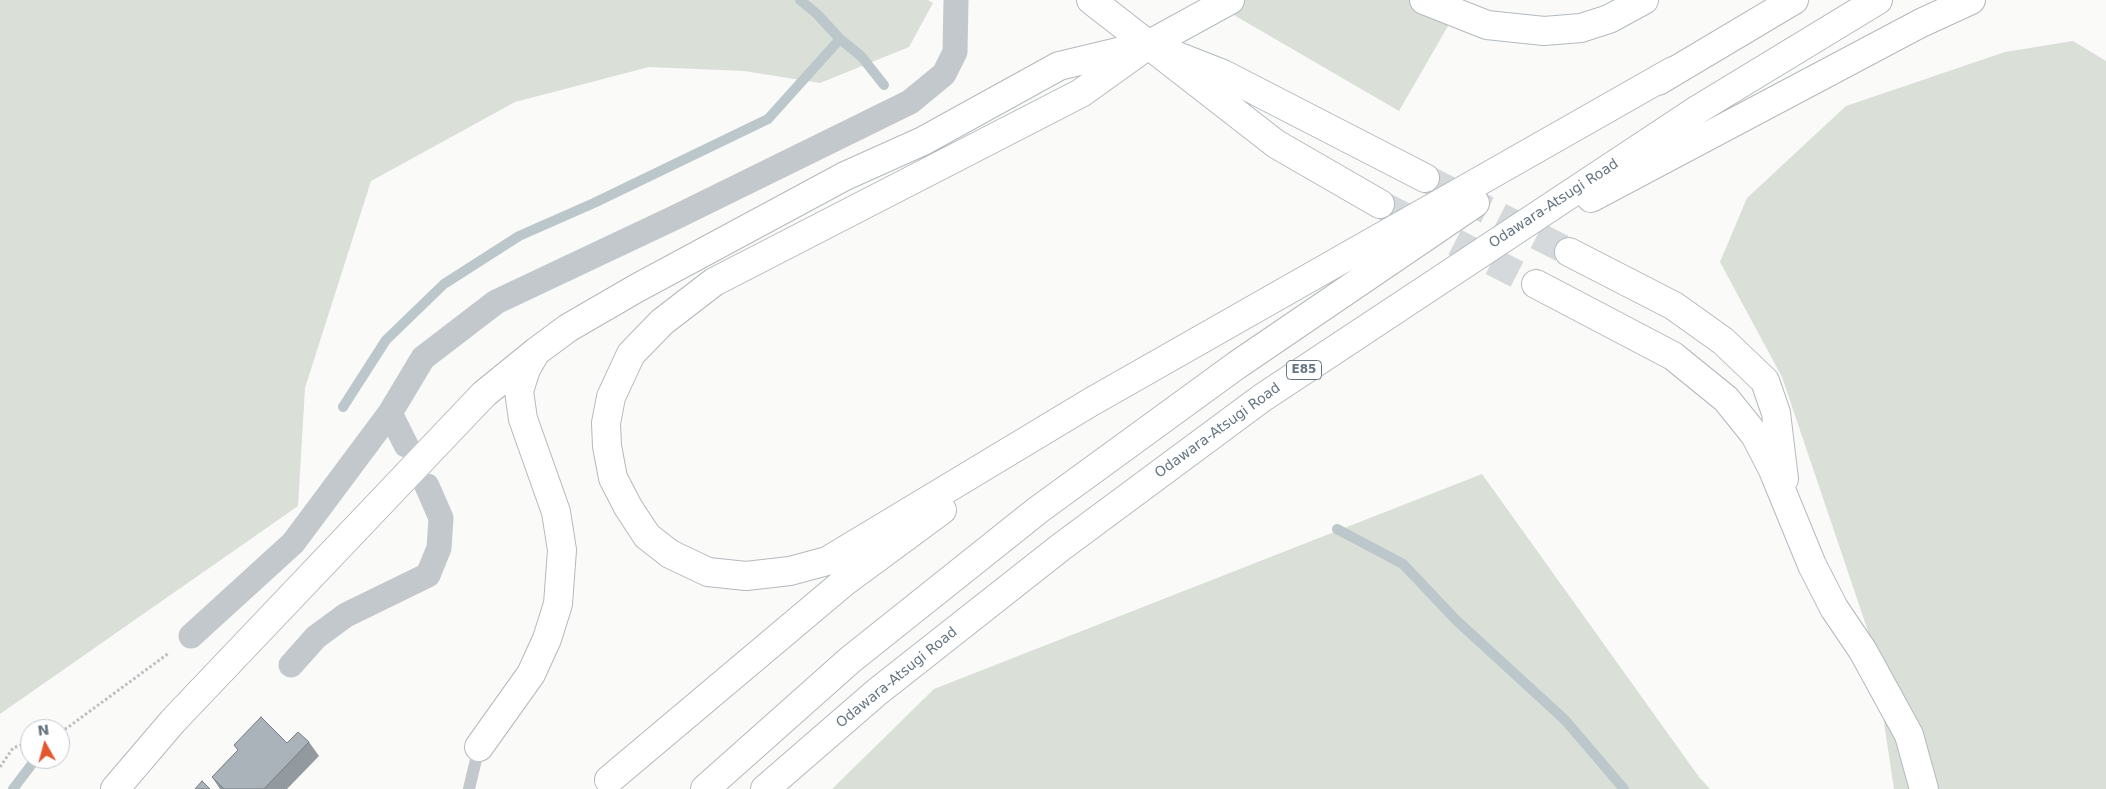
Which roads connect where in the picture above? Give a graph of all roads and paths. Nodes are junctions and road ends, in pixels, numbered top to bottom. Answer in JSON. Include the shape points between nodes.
{"nodes":[{"id":1,"x":956,"y":0,"type":"edge"},
{"id":2,"x":1091,"y":0,"type":"edge"},
{"id":3,"x":1230,"y":0,"type":"edge"},
{"id":4,"x":1424,"y":0,"type":"edge"},
{"id":5,"x":1644,"y":0,"type":"edge"},
{"id":6,"x":1794,"y":0,"type":"edge"},
{"id":7,"x":1878,"y":0,"type":"edge"},
{"id":8,"x":1971,"y":0,"type":"edge"},
{"id":9,"x":1148,"y":45,"type":"junction"},
{"id":10,"x":1673,"y":71,"type":"junction"},
{"id":11,"x":1424,"y":178,"type":"tunnel mouth"},
{"id":12,"x":1380,"y":204,"type":"tunnel mouth"},
{"id":13,"x":1569,"y":252,"type":"tunnel mouth"},
{"id":14,"x":1442,"y":277,"type":"junction"},
{"id":15,"x":1536,"y":284,"type":"tunnel mouth"},
{"id":16,"x":536,"y":351,"type":"junction"},
{"id":17,"x":1091,"y":402,"type":"junction"},
{"id":18,"x":390,"y":414,"type":"junction"},
{"id":19,"x":406,"y":445,"type":"dead end"},
{"id":20,"x":427,"y":486,"type":"dead end"},
{"id":21,"x":1786,"y":503,"type":"junction"},
{"id":22,"x":191,"y":636,"type":"joint"},
{"id":23,"x":291,"y":665,"type":"dead end"},
{"id":24,"x":70,"y":725,"type":"edge"},
{"id":25,"x":20,"y":746,"type":"edge"},
{"id":26,"x":480,"y":746,"type":"joint"},
{"id":27,"x":0,"y":767,"type":"edge"},
{"id":28,"x":609,"y":780,"type":"dead end"},
{"id":29,"x":115,"y":789,"type":"edge"},
{"id":30,"x":469,"y":789,"type":"edge"},
{"id":31,"x":705,"y":789,"type":"edge"},
{"id":32,"x":765,"y":789,"type":"edge"},
{"id":33,"x":1924,"y":789,"type":"edge"}],
"edges":[{"from":1,"to":18,"type":"street","via":[[955,52],[944,74],[910,102],[496,302],[423,358]]},
{"from":2,"to":9,"type":"main road"},
{"from":3,"to":9,"type":"main road"},
{"from":4,"to":5,"type":"main road","via":[[1487,25],[1544,31],[1581,28],[1609,19]]},
{"from":6,"to":10,"type":"main road"},
{"from":7,"to":14,"type":"main road","name":"Odawara-Atsugi Road","number":"E85","via":[[1697,110]]},
{"from":8,"to":14,"type":"main road","via":[[1921,23]]},
{"from":9,"to":11,"type":"main road","via":[[1223,74]]},
{"from":9,"to":12,"type":"main road","via":[[1276,144]]},
{"from":9,"to":16,"type":"main road","via":[[1059,66],[645,283],[568,328]]},
{"from":9,"to":17,"type":"main road","via":[[1080,93],[714,282],[662,322],[631,354],[611,397],[606,423],[607,446],[613,478],[648,536],[670,554],[708,572],[746,576],[790,571],[826,561]]},
{"from":10,"to":17,"type":"main road"},
{"from":10,"to":31,"type":"main road","via":[[1237,365],[1038,510],[850,660]]},
{"from":13,"to":21,"type":"main road","via":[[1674,306],[1723,341],[1765,381],[1776,413]]},
{"from":14,"to":32,"type":"main road","name":"Odawara-Atsugi Road","number":"E85","via":[[1262,398],[1061,547],[877,692]]},
{"from":15,"to":21,"type":"main road","via":[[1673,356],[1726,399],[1755,435]]},
{"from":16,"to":26,"type":"main road","via":[[519,391],[523,419],[556,512],[562,550],[558,604],[547,639],[530,674]]},
{"from":16,"to":29,"type":"main road","via":[[484,394],[173,721]]},
{"from":17,"to":28,"type":"main road","via":[[843,583]]},
{"from":18,"to":19,"type":"street"},
{"from":18,"to":22,"type":"street","via":[[293,543]]},
{"from":20,"to":23,"type":"street","via":[[441,518],[438,548],[428,575],[346,616],[316,637]]},
{"from":21,"to":33,"type":"main road","via":[[1834,608],[1909,735]]},
{"from":22,"to":24,"type":"path"},
{"from":25,"to":27,"type":"path","via":[[13,748]]},
{"from":26,"to":30,"type":"lane"}]}
